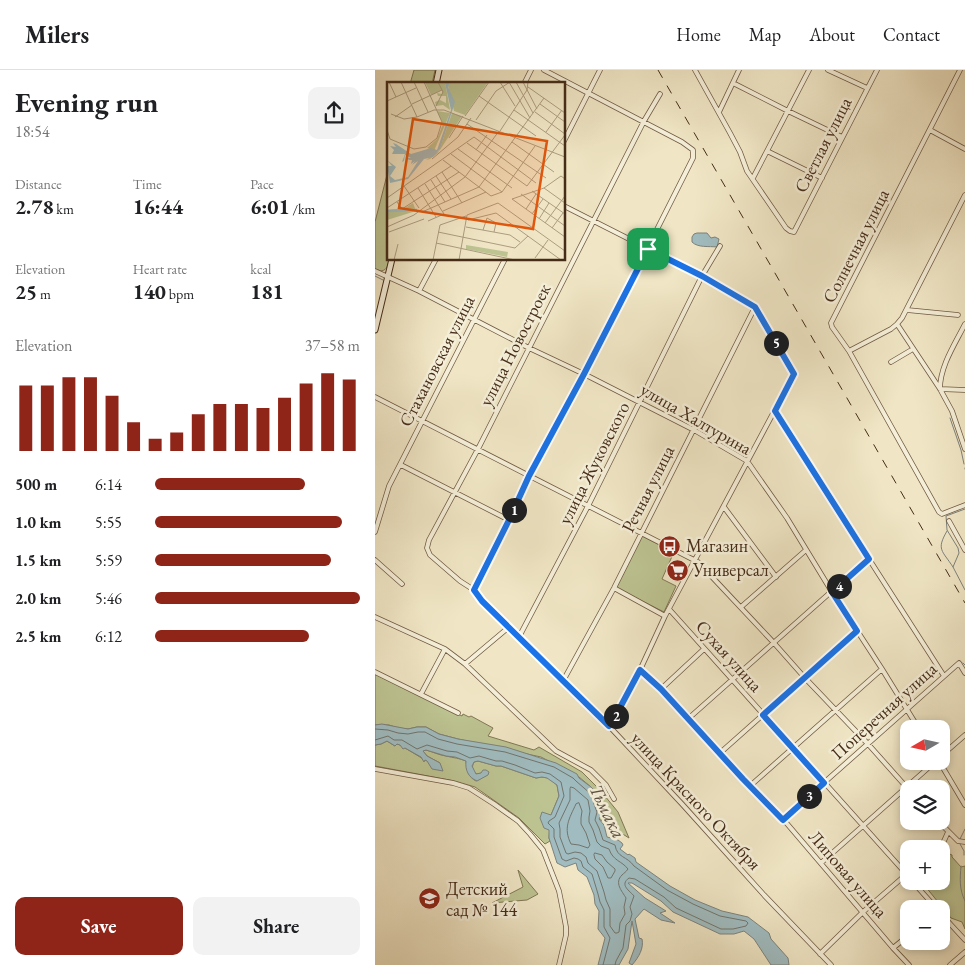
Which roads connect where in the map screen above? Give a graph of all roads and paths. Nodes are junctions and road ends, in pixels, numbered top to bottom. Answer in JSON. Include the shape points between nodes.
{"nodes":[{"id":1,"x":531,"y":70,"type":"edge"},
{"id":2,"x":544,"y":70,"type":"edge"},
{"id":3,"x":600,"y":70,"type":"edge"},
{"id":4,"x":695,"y":70,"type":"edge"},
{"id":5,"x":739,"y":70,"type":"edge"},
{"id":6,"x":809,"y":70,"type":"edge"},
{"id":7,"x":828,"y":70,"type":"edge"},
{"id":8,"x":877,"y":70,"type":"edge"},
{"id":9,"x":960,"y":70,"type":"edge"},
{"id":10,"x":525,"y":82,"type":"edge"},
{"id":11,"x":733,"y":83,"type":"junction"},
{"id":12,"x":867,"y":88,"type":"junction"},
{"id":13,"x":588,"y":93,"type":"junction"},
{"id":14,"x":659,"y":94,"type":"dead end"},
{"id":15,"x":787,"y":111,"type":"junction"},
{"id":16,"x":719,"y":112,"type":"junction"},
{"id":17,"x":644,"y":121,"type":"junction"},
{"id":18,"x":930,"y":130,"type":"junction"},
{"id":19,"x":842,"y":137,"type":"junction"},
{"id":20,"x":565,"y":139,"type":"edge"},
{"id":21,"x":965,"y":149,"type":"edge"},
{"id":22,"x":767,"y":151,"type":"junction"},
{"id":23,"x":753,"y":178,"type":"junction"},
{"id":24,"x":822,"y":178,"type":"junction"},
{"id":25,"x":965,"y":195,"type":"edge"},
{"id":26,"x":565,"y":207,"type":"edge"},
{"id":27,"x":593,"y":221,"type":"junction"},
{"id":28,"x":720,"y":246,"type":"dead end"},
{"id":29,"x":648,"y":249,"type":"junction"},
{"id":30,"x":392,"y":260,"type":"edge"},
{"id":31,"x":435,"y":260,"type":"edge"},
{"id":32,"x":504,"y":260,"type":"edge"},
{"id":33,"x":375,"y":271,"type":"edge"},
{"id":34,"x":388,"y":276,"type":"junction"},
{"id":35,"x":702,"y":276,"type":"junction"},
{"id":36,"x":419,"y":291,"type":"junction"},
{"id":37,"x":755,"y":307,"type":"junction"},
{"id":38,"x":907,"y":310,"type":"junction"},
{"id":39,"x":958,"y":315,"type":"dead end"},
{"id":40,"x":474,"y":319,"type":"junction"},
{"id":41,"x":897,"y":324,"type":"junction"},
{"id":42,"x":965,"y":324,"type":"edge"},
{"id":43,"x":375,"y":330,"type":"edge"},
{"id":44,"x":529,"y":348,"type":"junction"},
{"id":45,"x":913,"y":349,"type":"junction"},
{"id":46,"x":849,"y":352,"type":"junction"},
{"id":47,"x":891,"y":362,"type":"dead end"},
{"id":48,"x":584,"y":374,"type":"junction"},
{"id":49,"x":940,"y":389,"type":"junction"},
{"id":50,"x":965,"y":390,"type":"edge"},
{"id":51,"x":375,"y":396,"type":"edge"},
{"id":52,"x":640,"y":402,"type":"junction"},
{"id":53,"x":775,"y":411,"type":"junction"},
{"id":54,"x":422,"y":421,"type":"junction"},
{"id":55,"x":694,"y":430,"type":"junction"},
{"id":56,"x":479,"y":450,"type":"junction"},
{"id":57,"x":965,"y":450,"type":"edge"},
{"id":58,"x":747,"y":461,"type":"junction"},
{"id":59,"x":401,"y":465,"type":"junction"},
{"id":60,"x":529,"y":476,"type":"junction"},
{"id":61,"x":455,"y":492,"type":"junction"},
{"id":62,"x":588,"y":506,"type":"junction"},
{"id":63,"x":964,"y":506,"type":"edge"},
{"id":64,"x":724,"y":507,"type":"junction"},
{"id":65,"x":509,"y":520,"type":"junction"},
{"id":66,"x":949,"y":521,"type":"dead end"},
{"id":67,"x":375,"y":532,"type":"edge"},
{"id":68,"x":641,"y":533,"type":"junction"},
{"id":69,"x":806,"y":550,"type":"junction"},
{"id":70,"x":965,"y":550,"type":"edge"},
{"id":71,"x":430,"y":555,"type":"joint"},
{"id":72,"x":869,"y":559,"type":"junction"},
{"id":73,"x":375,"y":560,"type":"edge"},
{"id":74,"x":694,"y":560,"type":"junction"},
{"id":75,"x":776,"y":577,"type":"junction"},
{"id":76,"x":402,"y":584,"type":"dead end"},
{"id":77,"x":614,"y":588,"type":"junction"},
{"id":78,"x":474,"y":590,"type":"junction"},
{"id":79,"x":832,"y":592,"type":"junction"},
{"id":80,"x":741,"y":607,"type":"junction"},
{"id":81,"x":669,"y":610,"type":"junction"},
{"id":82,"x":665,"y":616,"type":"junction"},
{"id":83,"x":375,"y":617,"type":"edge"},
{"id":84,"x":509,"y":627,"type":"junction"},
{"id":85,"x":857,"y":631,"type":"junction"},
{"id":86,"x":519,"y":637,"type":"junction"},
{"id":87,"x":774,"y":643,"type":"junction"},
{"id":88,"x":704,"y":649,"type":"junction"},
{"id":89,"x":445,"y":650,"type":"junction"},
{"id":90,"x":465,"y":664,"type":"junction"},
{"id":91,"x":882,"y":669,"type":"junction"},
{"id":92,"x":640,"y":670,"type":"junction"},
{"id":93,"x":375,"y":672,"type":"edge"},
{"id":94,"x":965,"y":673,"type":"edge"},
{"id":95,"x":944,"y":676,"type":"junction"},
{"id":96,"x":805,"y":678,"type":"junction"},
{"id":97,"x":732,"y":680,"type":"junction"},
{"id":98,"x":563,"y":681,"type":"junction"},
{"id":99,"x":661,"y":689,"type":"junction"},
{"id":100,"x":421,"y":694,"type":"junction"},
{"id":101,"x":836,"y":710,"type":"junction"},
{"id":102,"x":907,"y":710,"type":"junction"},
{"id":103,"x":458,"y":713,"type":"dead end"},
{"id":104,"x":763,"y":715,"type":"junction"},
{"id":105,"x":689,"y":718,"type":"junction"},
{"id":106,"x":913,"y":720,"type":"edge"},
{"id":107,"x":609,"y":726,"type":"junction"},
{"id":108,"x":965,"y":735,"type":"edge"},
{"id":109,"x":868,"y":744,"type":"junction"},
{"id":110,"x":793,"y":748,"type":"junction"},
{"id":111,"x":950,"y":748,"type":"edge"},
{"id":112,"x":720,"y":754,"type":"junction"},
{"id":113,"x":375,"y":770,"type":"edge"},
{"id":114,"x":927,"y":770,"type":"edge"},
{"id":115,"x":943,"y":770,"type":"edge"},
{"id":116,"x":917,"y":780,"type":"edge"},
{"id":117,"x":900,"y":781,"type":"edge"},
{"id":118,"x":824,"y":783,"type":"junction"},
{"id":119,"x":750,"y":786,"type":"junction"},
{"id":120,"x":900,"y":795,"type":"edge"},
{"id":121,"x":614,"y":800,"type":"dead end"},
{"id":122,"x":965,"y":804,"type":"edge"},
{"id":123,"x":783,"y":820,"type":"junction"},
{"id":124,"x":863,"y":826,"type":"junction"},
{"id":125,"x":948,"y":832,"type":"joint"},
{"id":126,"x":945,"y":840,"type":"edge"},
{"id":127,"x":965,"y":842,"type":"edge"},
{"id":128,"x":821,"y":863,"type":"junction"},
{"id":129,"x":900,"y":865,"type":"edge"},
{"id":130,"x":900,"y":881,"type":"edge"},
{"id":131,"x":920,"y":890,"type":"edge"},
{"id":132,"x":929,"y":900,"type":"edge"},
{"id":133,"x":863,"y":912,"type":"junction"},
{"id":134,"x":950,"y":924,"type":"edge"},
{"id":135,"x":965,"y":940,"type":"edge"},
{"id":136,"x":900,"y":942,"type":"edge"},
{"id":137,"x":893,"y":948,"type":"junction"},
{"id":138,"x":965,"y":952,"type":"edge"},
{"id":139,"x":820,"y":954,"type":"junction"},
{"id":140,"x":559,"y":965,"type":"edge"},
{"id":141,"x":831,"y":965,"type":"edge"},
{"id":142,"x":909,"y":965,"type":"edge"},
{"id":143,"x":950,"y":965,"type":"edge"}],
"edges":[{"from":1,"to":10,"type":"street"},
{"from":2,"to":13,"type":"street"},
{"from":3,"to":13,"type":"street"},
{"from":4,"to":16,"type":"street"},
{"from":5,"to":11,"type":"street"},
{"from":6,"to":15,"type":"street"},
{"from":7,"to":12,"type":"street"},
{"from":8,"to":12,"type":"street","name":"Светлая улица"},
{"from":9,"to":18,"type":"street","name":"Солнечная улица"},
{"from":11,"to":15,"type":"street"},
{"from":11,"to":16,"type":"street"},
{"from":12,"to":19,"type":"street","name":"Светлая улица"},
{"from":13,"to":17,"type":"street"},
{"from":13,"to":20,"type":"street"},
{"from":14,"to":17,"type":"street","name":"улица Новостроек"},
{"from":15,"to":19,"type":"street"},
{"from":15,"to":22,"type":"street"},
{"from":16,"to":23,"type":"street"},
{"from":17,"to":27,"type":"street","name":"улица Новостроек"},
{"from":17,"to":29,"type":"street","via":[[693,150],[693,158]]},
{"from":18,"to":21,"type":"street"},
{"from":18,"to":46,"type":"street","name":"Солнечная улица","via":[[831,323]]},
{"from":19,"to":24,"type":"street","name":"Светлая улица"},
{"from":22,"to":23,"type":"street"},
{"from":22,"to":24,"type":"street"},
{"from":23,"to":24,"type":"street","name":"Светлая улица","via":[[786,228],[794,232]]},
{"from":25,"to":38,"type":"street"},
{"from":26,"to":27,"type":"street"},
{"from":27,"to":29,"type":"street"},
{"from":27,"to":44,"type":"street","name":"улица Новостроек"},
{"from":28,"to":35,"type":"street","name":"улица Жуковского"},
{"from":29,"to":35,"type":"street"},
{"from":29,"to":48,"type":"street"},
{"from":30,"to":34,"type":"main road"},
{"from":31,"to":36,"type":"street"},
{"from":32,"to":40,"type":"street","name":"Стахановская улица"},
{"from":33,"to":34,"type":"street","name":"улица Халтурина"},
{"from":34,"to":36,"type":"street","name":"улица Халтурина"},
{"from":34,"to":43,"type":"main road"},
{"from":35,"to":37,"type":"street"},
{"from":35,"to":52,"type":"street","name":"улица Жуковского"},
{"from":36,"to":40,"type":"street","name":"улица Халтурина"},
{"from":37,"to":53,"type":"street","via":[[794,374]]},
{"from":37,"to":55,"type":"street","name":"Речная улица"},
{"from":38,"to":39,"type":"street"},
{"from":38,"to":41,"type":"street"},
{"from":40,"to":44,"type":"street","name":"улица Халтурина"},
{"from":40,"to":54,"type":"street","name":"Стахановская улица"},
{"from":41,"to":45,"type":"street"},
{"from":41,"to":46,"type":"street"},
{"from":42,"to":49,"type":"street","via":[[945,365]]},
{"from":44,"to":48,"type":"street","name":"улица Халтурина"},
{"from":44,"to":56,"type":"street","name":"улица Новостроек"},
{"from":45,"to":47,"type":"street"},
{"from":45,"to":49,"type":"street"},
{"from":46,"to":63,"type":"street","name":"Солнечная улица","via":[[939,512],[942,514]]},
{"from":48,"to":52,"type":"street","name":"улица Халтурина"},
{"from":48,"to":60,"type":"street"},
{"from":49,"to":50,"type":"street"},
{"from":49,"to":57,"type":"street","via":[[952,411]]},
{"from":51,"to":54,"type":"street"},
{"from":52,"to":55,"type":"street","name":"улица Халтурина"},
{"from":52,"to":62,"type":"street","name":"улица Жуковского"},
{"from":53,"to":58,"type":"street"},
{"from":53,"to":72,"type":"street"},
{"from":54,"to":56,"type":"street"},
{"from":54,"to":59,"type":"street","name":"Стахановская улица"},
{"from":55,"to":58,"type":"street","name":"улица Халтурина"},
{"from":55,"to":68,"type":"street","name":"Речная улица"},
{"from":56,"to":60,"type":"street"},
{"from":56,"to":61,"type":"street","name":"улица Новостроек"},
{"from":58,"to":64,"type":"street"},
{"from":58,"to":69,"type":"street","name":"улица Халтурина"},
{"from":59,"to":61,"type":"street"},
{"from":59,"to":67,"type":"street","name":"Стахановская улица","via":[[386,495]]},
{"from":60,"to":62,"type":"street"},
{"from":60,"to":65,"type":"street"},
{"from":61,"to":65,"type":"street"},
{"from":61,"to":71,"type":"street","name":"улица Новостроек","via":[[429,540],[427,548]]},
{"from":62,"to":68,"type":"street"},
{"from":62,"to":86,"type":"street","name":"улица Жуковского"},
{"from":64,"to":74,"type":"street"},
{"from":64,"to":75,"type":"street"},
{"from":65,"to":78,"type":"street"},
{"from":66,"to":70,"type":"street"},
{"from":68,"to":74,"type":"street"},
{"from":68,"to":77,"type":"street","name":"Речная улица"},
{"from":69,"to":75,"type":"street"},
{"from":69,"to":79,"type":"street","name":"улица Халтурина"},
{"from":71,"to":78,"type":"street","name":"улица Красного Октября"},
{"from":72,"to":79,"type":"street"},
{"from":72,"to":95,"type":"street"},
{"from":73,"to":76,"type":"street"},
{"from":74,"to":80,"type":"street"},
{"from":74,"to":81,"type":"street"},
{"from":75,"to":80,"type":"street"},
{"from":77,"to":82,"type":"street"},
{"from":77,"to":98,"type":"street","name":"Речная улица"},
{"from":78,"to":84,"type":"street","name":"улица Красного Октября"},
{"from":79,"to":85,"type":"street","name":"улица Халтурина"},
{"from":79,"to":87,"type":"street"},
{"from":80,"to":87,"type":"street"},
{"from":81,"to":82,"type":"street"},
{"from":81,"to":88,"type":"street","name":"Сухая улица"},
{"from":82,"to":92,"type":"street"},
{"from":83,"to":89,"type":"street"},
{"from":84,"to":86,"type":"street","name":"улица Красного Октября"},
{"from":84,"to":90,"type":"street"},
{"from":85,"to":91,"type":"street","name":"улица Халтурина"},
{"from":85,"to":96,"type":"street"},
{"from":86,"to":98,"type":"street","name":"улица Красного Октября"},
{"from":87,"to":96,"type":"street"},
{"from":87,"to":97,"type":"street"},
{"from":88,"to":97,"type":"street","name":"Сухая улица"},
{"from":88,"to":99,"type":"street"},
{"from":89,"to":90,"type":"street"},
{"from":89,"to":100,"type":"street"},
{"from":90,"to":121,"type":"street","via":[[556,751],[591,770],[606,785]]},
{"from":91,"to":101,"type":"street"},
{"from":91,"to":102,"type":"street","name":"улица Халтурина"},
{"from":92,"to":99,"type":"street","name":"Липовая улица"},
{"from":92,"to":107,"type":"street"},
{"from":93,"to":100,"type":"street"},
{"from":94,"to":95,"type":"street","name":"Поперечная улица","via":[[959,663]]},
{"from":95,"to":102,"type":"street","name":"Поперечная улица"},
{"from":96,"to":101,"type":"street"},
{"from":96,"to":104,"type":"street"},
{"from":97,"to":104,"type":"street","name":"Сухая улица"},
{"from":97,"to":105,"type":"street"},
{"from":98,"to":107,"type":"street","name":"улица Красного Октября"},
{"from":99,"to":105,"type":"street","name":"Липовая улица"},
{"from":100,"to":103,"type":"street"},
{"from":101,"to":109,"type":"street"},
{"from":101,"to":110,"type":"street"},
{"from":102,"to":106,"type":"street","name":"улица Халтурина"},
{"from":102,"to":109,"type":"street","name":"Поперечная улица"},
{"from":104,"to":110,"type":"street","name":"Сухая улица"},
{"from":104,"to":112,"type":"street"},
{"from":105,"to":112,"type":"street","name":"Липовая улица"},
{"from":107,"to":139,"type":"street","name":"улица Красного Октября"},
{"from":108,"to":111,"type":"street"},
{"from":109,"to":117,"type":"street"},
{"from":109,"to":118,"type":"street","name":"Поперечная улица"},
{"from":110,"to":118,"type":"street","name":"Сухая улица"},
{"from":110,"to":119,"type":"street"},
{"from":112,"to":119,"type":"street","name":"Липовая улица"},
{"from":113,"to":140,"type":"street","via":[[469,788],[518,821],[543,850],[559,891],[566,927]]},
{"from":114,"to":116,"type":"street"},
{"from":115,"to":122,"type":"street"},
{"from":118,"to":123,"type":"street","name":"Поперечная улица"},
{"from":118,"to":124,"type":"street","name":"Сухая улица"},
{"from":119,"to":123,"type":"street","name":"Липовая улица"},
{"from":120,"to":124,"type":"street"},
{"from":123,"to":128,"type":"street","name":"Липовая улица"},
{"from":124,"to":128,"type":"street"},
{"from":124,"to":129,"type":"street","name":"Сухая улица"},
{"from":125,"to":126,"type":"street"},
{"from":125,"to":127,"type":"street","via":[[958,841]]},
{"from":128,"to":133,"type":"street","name":"Липовая улица"},
{"from":130,"to":133,"type":"street"},
{"from":131,"to":132,"type":"street"},
{"from":133,"to":137,"type":"street","name":"Липовая улица"},
{"from":133,"to":139,"type":"street"},
{"from":134,"to":135,"type":"street"},
{"from":136,"to":137,"type":"street"},
{"from":137,"to":142,"type":"street","name":"Липовая улица"},
{"from":138,"to":143,"type":"street"},
{"from":139,"to":141,"type":"street","name":"улица Красного Октября"}]}
